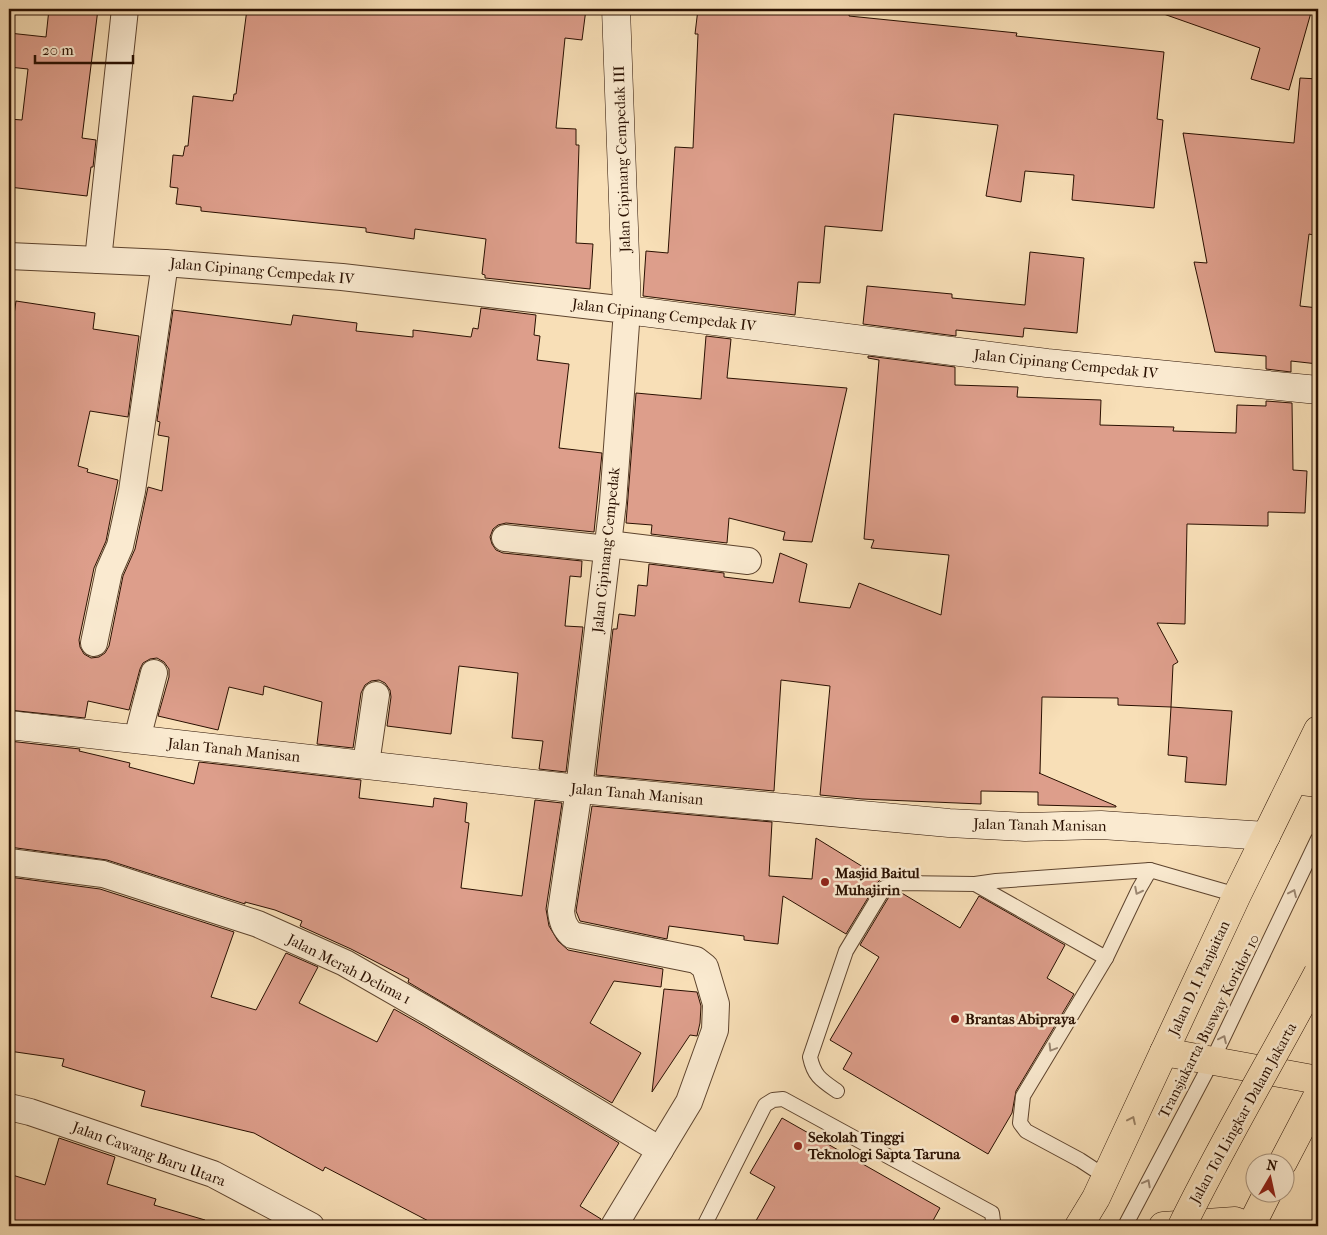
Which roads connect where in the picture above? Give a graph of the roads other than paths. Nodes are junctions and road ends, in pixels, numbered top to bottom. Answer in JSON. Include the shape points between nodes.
{"nodes":[{"id":1,"x":125,"y":9,"type":"edge"},
{"id":2,"x":616,"y":9,"type":"edge"},
{"id":3,"x":9,"y":256,"type":"edge"},
{"id":4,"x":98,"y":260,"type":"junction"},
{"id":5,"x":165,"y":263,"type":"junction"},
{"id":6,"x":627,"y":310,"type":"junction"},
{"id":7,"x":1318,"y":390,"type":"edge"},
{"id":8,"x":505,"y":538,"type":"dead end"},
{"id":9,"x":608,"y":546,"type":"junction"},
{"id":10,"x":748,"y":562,"type":"dead end"},
{"id":11,"x":94,"y":643,"type":"dead end"},
{"id":12,"x":154,"y":673,"type":"dead end"},
{"id":13,"x":376,"y":695,"type":"dead end"},
{"id":14,"x":9,"y":725,"type":"edge"},
{"id":15,"x":1318,"y":730,"type":"edge"},
{"id":16,"x":137,"y":739,"type":"junction"},
{"id":17,"x":366,"y":764,"type":"junction"},
{"id":18,"x":1306,"y":781,"type":"edge"},
{"id":19,"x":579,"y":789,"type":"junction"},
{"id":20,"x":1266,"y":836,"type":"junction"},
{"id":21,"x":1318,"y":839,"type":"edge"},
{"id":22,"x":9,"y":862,"type":"edge"},
{"id":23,"x":1150,"y":870,"type":"junction"},
{"id":24,"x":975,"y":884,"type":"junction"},
{"id":25,"x":1237,"y":895,"type":"junction"},
{"id":26,"x":1106,"y":958,"type":"junction"},
{"id":27,"x":1318,"y":973,"type":"edge"},
{"id":28,"x":1164,"y":1052,"type":"junction"},
{"id":29,"x":1212,"y":1061,"type":"junction"},
{"id":30,"x":1318,"y":1080,"type":"edge"},
{"id":31,"x":837,"y":1091,"type":"dead end"},
{"id":32,"x":1318,"y":1095,"type":"edge"},
{"id":33,"x":9,"y":1107,"type":"edge"},
{"id":34,"x":660,"y":1150,"type":"junction"},
{"id":35,"x":1289,"y":1152,"type":"edge"},
{"id":36,"x":1106,"y":1177,"type":"junction"},
{"id":37,"x":1262,"y":1202,"type":"edge"},
{"id":38,"x":311,"y":1226,"type":"edge"},
{"id":39,"x":614,"y":1226,"type":"edge"},
{"id":40,"x":704,"y":1226,"type":"edge"},
{"id":41,"x":991,"y":1226,"type":"edge"},
{"id":42,"x":1079,"y":1226,"type":"edge"},
{"id":43,"x":1125,"y":1226,"type":"edge"},
{"id":44,"x":1163,"y":1226,"type":"edge"},
{"id":45,"x":1182,"y":1226,"type":"edge"},
{"id":46,"x":1249,"y":1226,"type":"edge"}],
"edges":[{"from":1,"to":4,"type":"street"},
{"from":2,"to":6,"type":"street","name":"Jalan Cipinang Cempedak III"},
{"from":3,"to":4,"type":"street","name":"Jalan Cipinang Cempedak IV"},
{"from":4,"to":5,"type":"street","name":"Jalan Cipinang Cempedak IV"},
{"from":5,"to":6,"type":"street","name":"Jalan Cipinang Cempedak IV","via":[[342,277]]},
{"from":5,"to":11,"type":"street","via":[[132,490]]},
{"from":6,"to":7,"type":"street","name":"Jalan Cipinang Cempedak IV","via":[[1047,363]]},
{"from":6,"to":9,"type":"street","name":"Jalan Cipinang Cempedak"},
{"from":8,"to":9,"type":"street"},
{"from":9,"to":10,"type":"street"},
{"from":9,"to":19,"type":"street","name":"Jalan Cipinang Cempedak"},
{"from":12,"to":16,"type":"street"},
{"from":13,"to":17,"type":"street"},
{"from":14,"to":16,"type":"street","name":"Jalan Tanah Manisan"},
{"from":15,"to":18,"type":"main road","name":"Jalan D. I. Panjaitan"},
{"from":16,"to":17,"type":"street","name":"Jalan Tanah Manisan"},
{"from":17,"to":19,"type":"street","name":"Jalan Tanah Manisan"},
{"from":18,"to":20,"type":"main road","name":"Jalan D. I. Panjaitan"},
{"from":19,"to":20,"type":"street","name":"Jalan Tanah Manisan","via":[[948,823],[1025,827],[1101,825]]},
{"from":19,"to":34,"type":"street","name":"Jalan Cipinang Cempedak","via":[[561,911],[562,923],[572,935],[696,960],[705,967],[716,1004],[716,1030],[689,1102]]},
{"from":20,"to":25,"type":"main road","name":"Jalan D. I. Panjaitan"},
{"from":29,"to":21,"type":"lane","name":"Transjakarta Busway Koridor 10","one_way":true},
{"from":22,"to":34,"type":"street","name":"Jalan Merah Delima 1","via":[[103,874],[258,924],[345,963]]},
{"from":23,"to":24,"type":"lane"},
{"from":23,"to":25,"type":"lane"},
{"from":23,"to":26,"type":"lane","one_way":true},
{"from":24,"to":26,"type":"lane"},
{"from":24,"to":31,"type":"lane","via":[[899,883],[884,888],[846,951],[810,1057],[813,1069],[823,1082]]},
{"from":25,"to":28,"type":"main road","name":"Jalan D. I. Panjaitan"},
{"from":26,"to":36,"type":"lane","one_way":true,"via":[[1023,1096],[1020,1123],[1026,1131]]},
{"from":27,"to":45,"type":"main road","name":"Jalan Tol Lingkar Dalam Jakarta","bridge":true},
{"from":28,"to":29,"type":"main road"},
{"from":36,"to":28,"type":"main road","name":"Jalan D. I. Panjaitan","one_way":true},
{"from":29,"to":30,"type":"main road"},
{"from":43,"to":29,"type":"lane","name":"Transjakarta Busway Koridor 10","one_way":true},
{"from":32,"to":35,"type":"main road"},
{"from":33,"to":38,"type":"street","name":"Jalan Cawang Baru Utara","via":[[213,1174]]},
{"from":34,"to":39,"type":"street","name":"Jalan Cipinang Cempedak"},
{"from":36,"to":42,"type":"main road","name":"Jalan D. I. Panjaitan"},
{"from":37,"to":46,"type":"main road"},
{"from":40,"to":41,"type":"lane","via":[[764,1105],[783,1099],[992,1213],[994,1221]]},
{"from":44,"to":46,"type":"main road","via":[[1235,1221]]}]}
